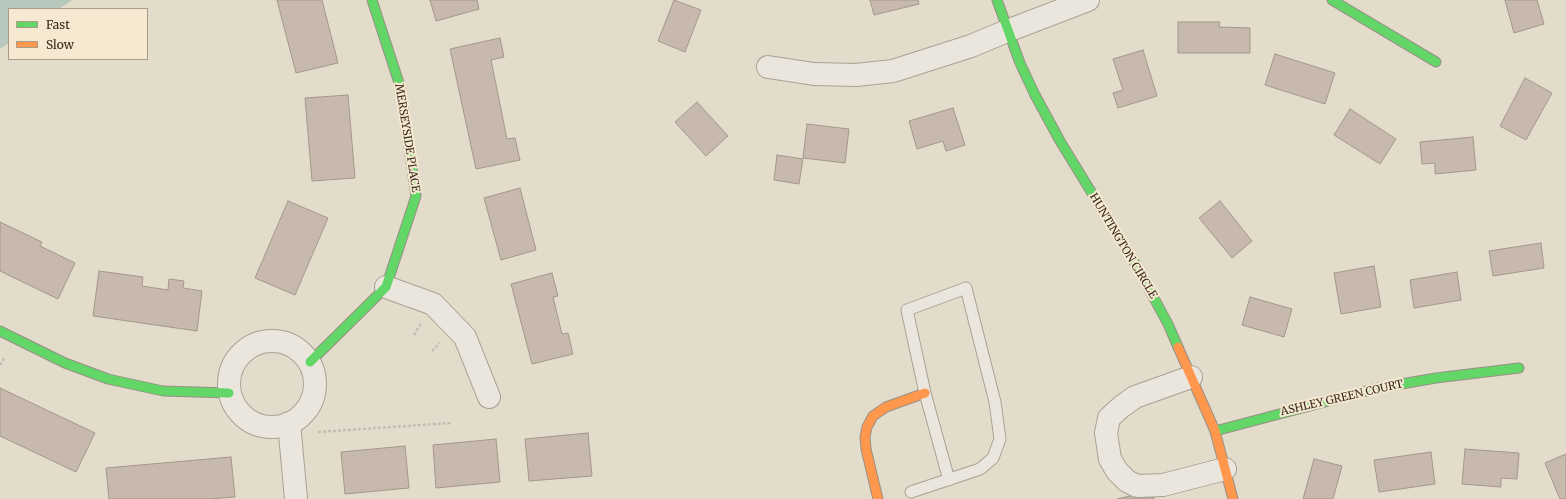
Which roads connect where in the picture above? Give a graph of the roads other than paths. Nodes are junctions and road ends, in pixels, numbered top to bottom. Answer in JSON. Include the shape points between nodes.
{"nodes":[{"id":1,"x":372,"y":0,"type":"edge"},
{"id":2,"x":996,"y":0,"type":"edge"},
{"id":3,"x":1088,"y":0,"type":"edge"},
{"id":4,"x":1332,"y":0,"type":"edge"},
{"id":5,"x":1007,"y":31,"type":"junction"},
{"id":6,"x":1436,"y":62,"type":"dead end"},
{"id":7,"x":768,"y":67,"type":"dead end"},
{"id":8,"x":386,"y":287,"type":"junction"},
{"id":9,"x":0,"y":331,"type":"edge"},
{"id":10,"x":310,"y":362,"type":"junction"},
{"id":11,"x":1519,"y":368,"type":"dead end"},
{"id":12,"x":1192,"y":377,"type":"junction"},
{"id":13,"x":229,"y":393,"type":"junction"},
{"id":14,"x":925,"y":393,"type":"junction"},
{"id":15,"x":489,"y":397,"type":"dead end"},
{"id":16,"x":289,"y":423,"type":"junction"},
{"id":17,"x":1215,"y":431,"type":"junction"},
{"id":18,"x":1225,"y":469,"type":"junction"},
{"id":19,"x":949,"y":480,"type":"junction"},
{"id":20,"x":911,"y":492,"type":"dead end"},
{"id":21,"x":296,"y":499,"type":"edge"},
{"id":22,"x":878,"y":499,"type":"edge"},
{"id":23,"x":1233,"y":499,"type":"edge"}],
"edges":[{"from":1,"to":8,"type":"street","name":"MERSEYSIDE PLACE","via":[[400,86],[416,196]]},
{"from":2,"to":5,"type":"street","name":"HUNTINGTON CIRCLE"},
{"from":3,"to":5,"type":"street"},
{"from":4,"to":6,"type":"street"},
{"from":5,"to":7,"type":"street","via":[[971,46],[893,71],[856,75],[814,74]]},
{"from":5,"to":12,"type":"street","name":"HUNTINGTON CIRCLE","via":[[1035,95],[1136,265],[1168,324]]},
{"from":8,"to":10,"type":"street","name":"MERSEYSIDE PLACE"},
{"from":8,"to":15,"type":"street","via":[[433,304],[465,337]]},
{"from":9,"to":13,"type":"street","via":[[108,379],[163,391]]},
{"from":10,"to":13,"type":"street","via":[[298,350],[281,341],[262,341],[250,346],[236,359],[228,381]]},
{"from":10,"to":16,"type":"street","via":[[314,376],[314,395],[305,411]]},
{"from":11,"to":17,"type":"street","name":"ASHLEY GREEN COURT","via":[[1378,388]]},
{"from":12,"to":17,"type":"street","name":"HUNTINGTON CIRCLE"},
{"from":12,"to":18,"type":"street","via":[[1135,397],[1121,407],[1110,418],[1106,433],[1110,459],[1117,471],[1137,486],[1163,485]]},
{"from":13,"to":16,"type":"street","via":[[233,405],[249,421],[275,427]]},
{"from":14,"to":19,"type":"lane"},
{"from":14,"to":19,"type":"lane","via":[[907,310],[966,288],[995,402],[1000,439],[993,458],[980,469]]},
{"from":14,"to":22,"type":"street","via":[[886,407],[873,416],[867,427],[866,449]]},
{"from":16,"to":21,"type":"street"},
{"from":17,"to":18,"type":"street","name":"HUNTINGTON CIRCLE"},
{"from":18,"to":23,"type":"street","name":"HUNTINGTON CIRCLE"},
{"from":19,"to":20,"type":"lane"}]}
